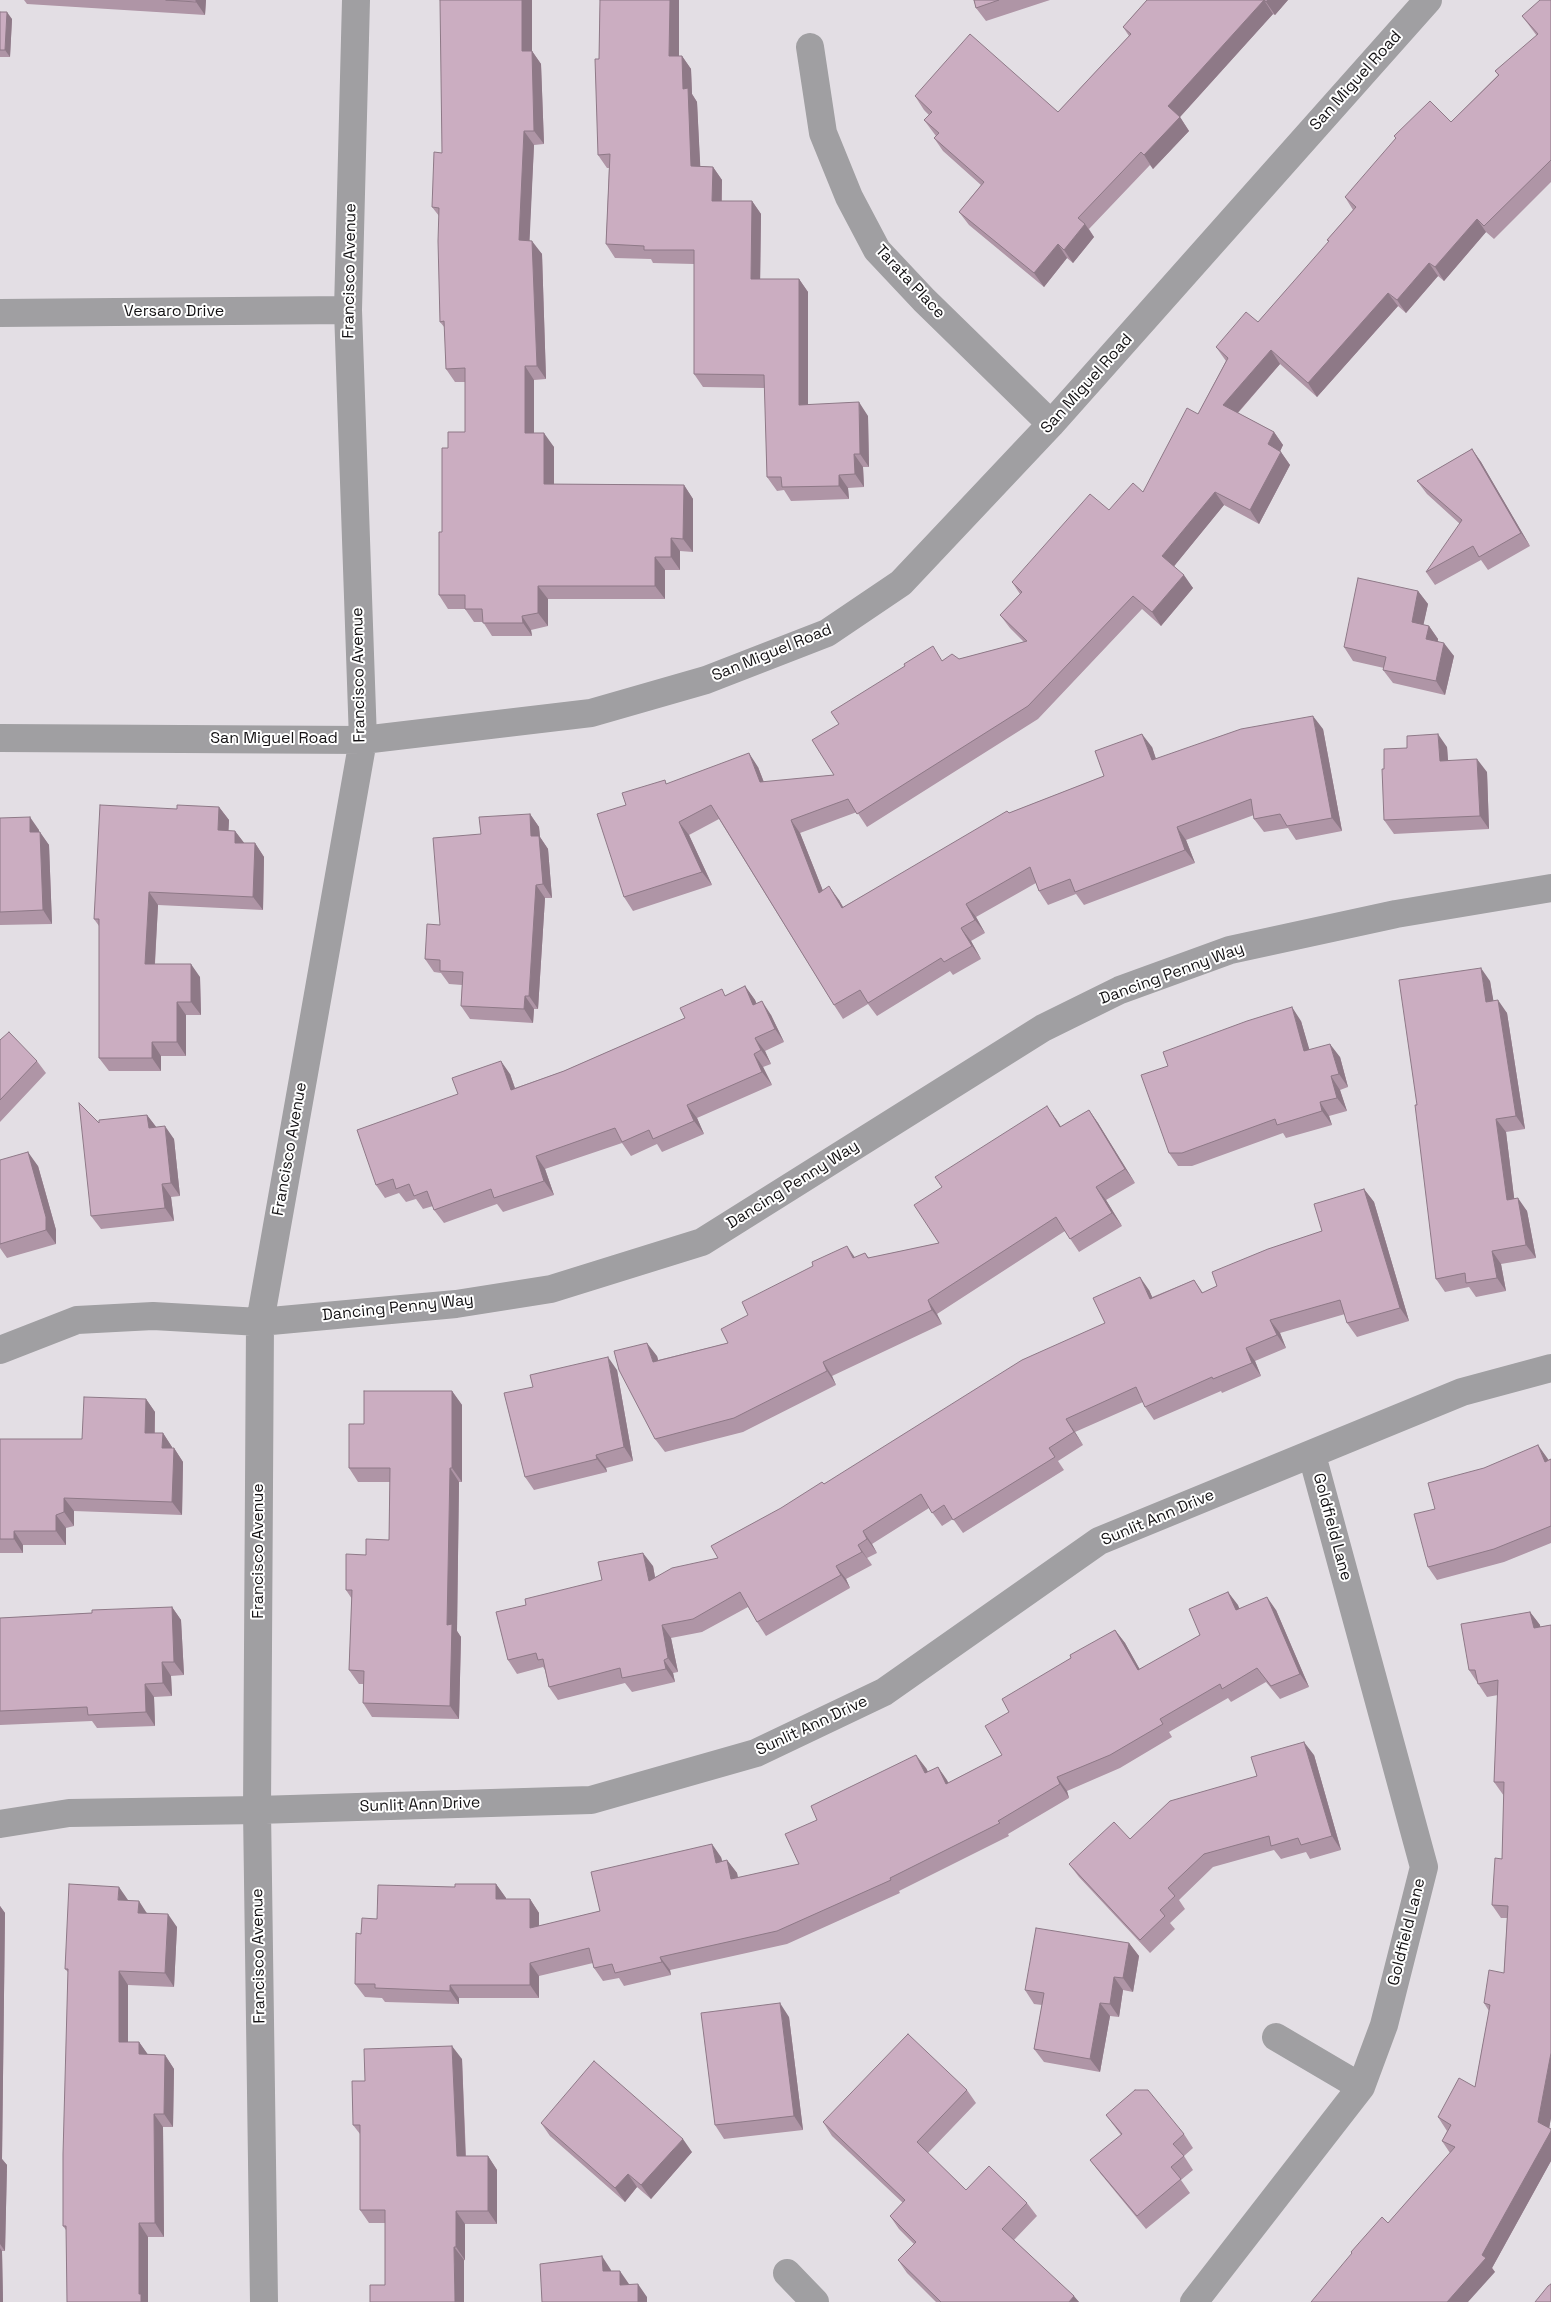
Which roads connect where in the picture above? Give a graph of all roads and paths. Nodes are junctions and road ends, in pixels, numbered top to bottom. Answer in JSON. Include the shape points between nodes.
{"nodes":[{"id":1,"x":356,"y":0,"type":"edge"},
{"id":2,"x":1428,"y":0,"type":"edge"},
{"id":3,"x":810,"y":47,"type":"dead end"},
{"id":4,"x":348,"y":310,"type":"junction"},
{"id":5,"x":0,"y":313,"type":"edge"},
{"id":6,"x":1051,"y":424,"type":"junction"},
{"id":7,"x":0,"y":738,"type":"edge"},
{"id":8,"x":362,"y":740,"type":"junction"},
{"id":9,"x":1551,"y":888,"type":"edge"},
{"id":10,"x":260,"y":1322,"type":"junction"},
{"id":11,"x":0,"y":1350,"type":"edge"},
{"id":12,"x":1551,"y":1368,"type":"edge"},
{"id":13,"x":1312,"y":1455,"type":"junction"},
{"id":14,"x":257,"y":1810,"type":"junction"},
{"id":15,"x":0,"y":1824,"type":"edge"},
{"id":16,"x":1276,"y":2038,"type":"dead end"},
{"id":17,"x":1362,"y":2088,"type":"junction"},
{"id":18,"x":787,"y":2273,"type":"dead end"},
{"id":19,"x":264,"y":2302,"type":"edge"},
{"id":20,"x":815,"y":2302,"type":"edge"},
{"id":21,"x":1194,"y":2302,"type":"edge"}],
"edges":[{"from":1,"to":4,"type":"street","name":"Francisco Avenue"},
{"from":2,"to":6,"type":"street","name":"San Miguel Road"},
{"from":3,"to":6,"type":"street","name":"Tarata Place","via":[[823,133],[849,197],[877,250]]},
{"from":4,"to":5,"type":"street","name":"Versaro Drive"},
{"from":4,"to":8,"type":"street","name":"Francisco Avenue"},
{"from":6,"to":8,"type":"street","name":"San Miguel Road","via":[[901,583],[828,633],[706,680],[591,713]]},
{"from":7,"to":8,"type":"street","name":"San Miguel Road"},
{"from":8,"to":10,"type":"street","name":"Francisco Avenue"},
{"from":9,"to":10,"type":"street","name":"Dancing Penny Way","via":[[1396,914],[1230,950],[1120,990],[1043,1028],[702,1242],[551,1289],[456,1304]]},
{"from":10,"to":11,"type":"street","name":"Dancing Penny Way","via":[[153,1316],[78,1320]]},
{"from":10,"to":14,"type":"street","name":"Francisco Avenue"},
{"from":12,"to":13,"type":"street","name":"Sunlit Ann Drive","via":[[1462,1392]]},
{"from":13,"to":14,"type":"street","name":"Sunlit Ann Drive","via":[[1099,1541],[884,1692],[756,1753],[591,1800]]},
{"from":13,"to":17,"type":"street","name":"Goldfield Lane","via":[[1424,1867],[1384,2025]]},
{"from":14,"to":15,"type":"street","name":"Sunlit Ann Drive","via":[[69,1813]]},
{"from":14,"to":19,"type":"street","name":"Francisco Avenue"},
{"from":16,"to":17,"type":"street"},
{"from":17,"to":21,"type":"street","name":"Goldfield Lane"},
{"from":18,"to":20,"type":"street"}]}
